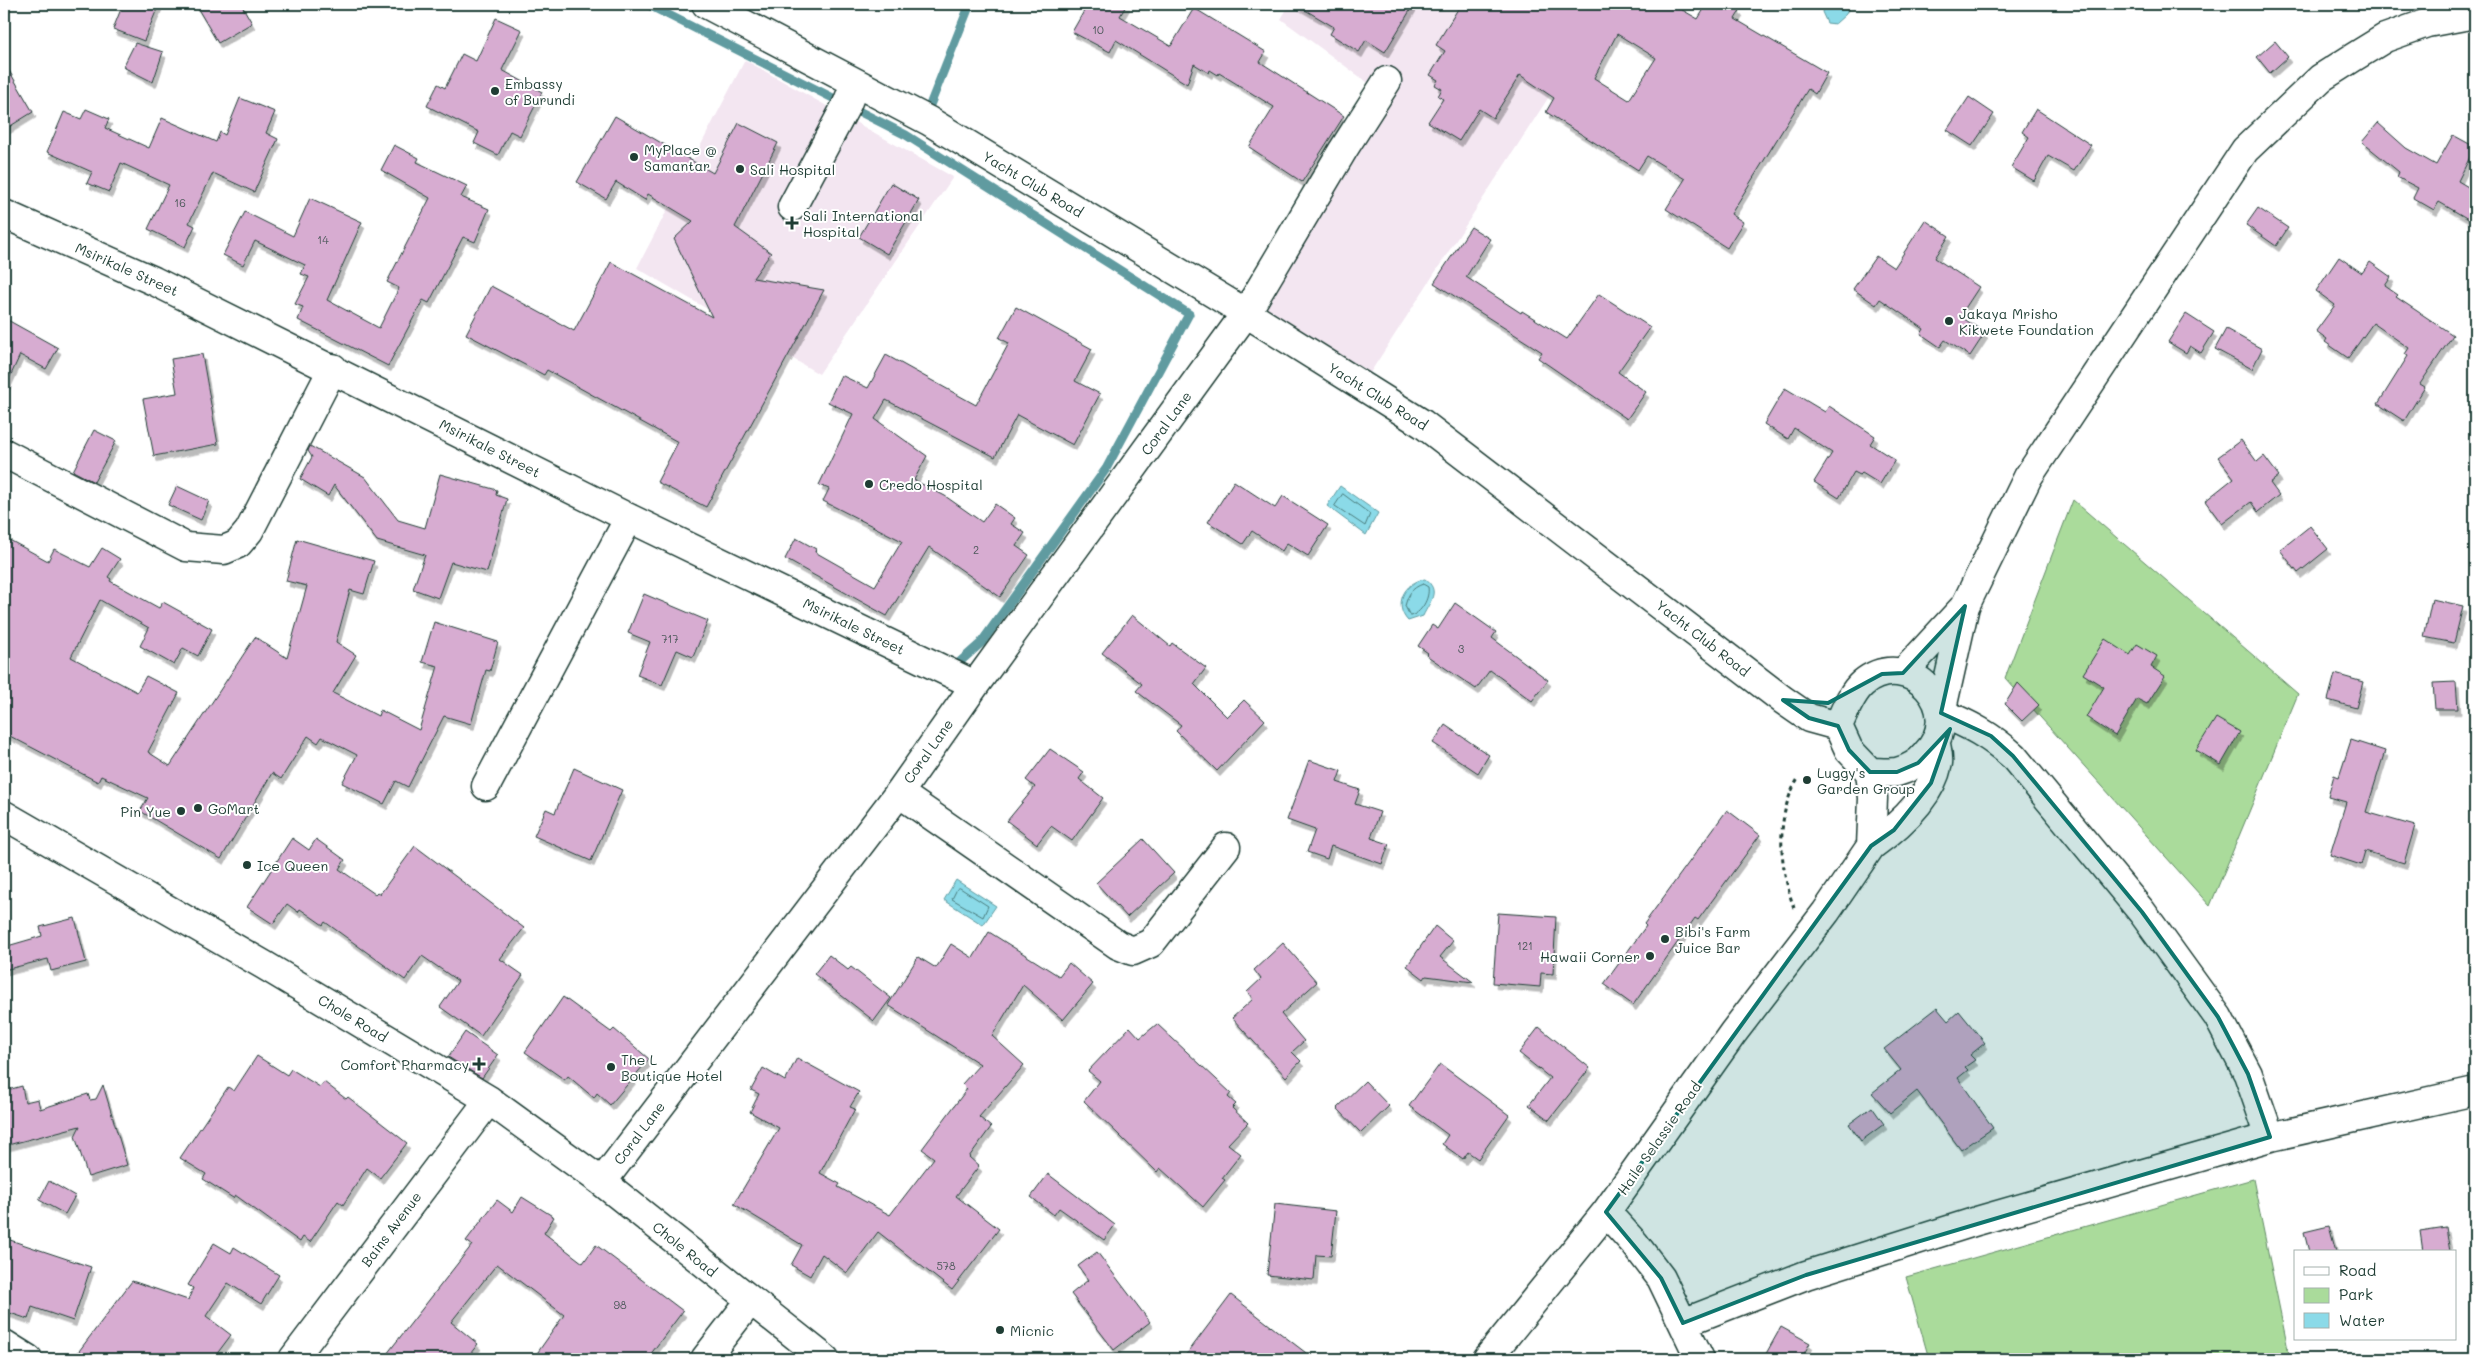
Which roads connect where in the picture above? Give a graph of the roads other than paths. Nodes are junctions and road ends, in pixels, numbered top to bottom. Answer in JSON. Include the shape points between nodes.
{"nodes":[{"id":1,"x":706,"y":4,"type":"edge"},
{"id":2,"x":2475,"y":14,"type":"edge"},
{"id":3,"x":1387,"y":81,"type":"dead end"},
{"id":4,"x":855,"y":82,"type":"junction"},
{"id":5,"x":792,"y":207,"type":"dead end"},
{"id":6,"x":4,"y":214,"type":"edge"},
{"id":7,"x":1246,"y":313,"type":"junction"},
{"id":8,"x":333,"y":368,"type":"junction"},
{"id":9,"x":4,"y":453,"type":"edge"},
{"id":10,"x":629,"y":518,"type":"junction"},
{"id":11,"x":1965,"y":606,"type":"junction"},
{"id":12,"x":1903,"y":673,"type":"junction"},
{"id":13,"x":1863,"y":684,"type":"junction"},
{"id":14,"x":975,"y":685,"type":"junction"},
{"id":15,"x":1783,"y":700,"type":"junction"},
{"id":16,"x":1941,"y":713,"type":"junction"},
{"id":17,"x":1838,"y":726,"type":"junction"},
{"id":18,"x":1936,"y":744,"type":"junction"},
{"id":19,"x":1870,"y":772,"type":"junction"},
{"id":20,"x":486,"y":786,"type":"dead end"},
{"id":21,"x":899,"y":793,"type":"junction"},
{"id":22,"x":4,"y":815,"type":"edge"},
{"id":23,"x":1871,"y":846,"type":"junction"},
{"id":24,"x":1226,"y":847,"type":"dead end"},
{"id":25,"x":2475,"y":1091,"type":"edge"},
{"id":26,"x":489,"y":1100,"type":"junction"},
{"id":27,"x":2270,"y":1137,"type":"junction"},
{"id":28,"x":602,"y":1182,"type":"junction"},
{"id":29,"x":1606,"y":1212,"type":"junction"},
{"id":30,"x":750,"y":1301,"type":"junction"},
{"id":31,"x":1683,"y":1323,"type":"junction"},
{"id":32,"x":4,"y":1344,"type":"edge"},
{"id":33,"x":28,"y":1359,"type":"edge"},
{"id":34,"x":293,"y":1359,"type":"edge"},
{"id":35,"x":705,"y":1359,"type":"edge"},
{"id":36,"x":825,"y":1359,"type":"edge"},
{"id":37,"x":1487,"y":1359,"type":"edge"},
{"id":38,"x":1700,"y":1359,"type":"edge"}],
"edges":[{"from":1,"to":4,"type":"street","name":"Yacht Club Road"},
{"from":2,"to":11,"type":"street","via":[[2427,23],[2386,38],[2321,78],[2245,150],[2028,477]]},
{"from":3,"to":7,"type":"street","name":"Coral Lane"},
{"from":4,"to":5,"type":"street","via":[[847,104]]},
{"from":4,"to":7,"type":"street","name":"Yacht Club Road","via":[[945,130]]},
{"from":6,"to":8,"type":"street","name":"Msirikale Street","via":[[154,281]]},
{"from":7,"to":14,"type":"street","name":"Coral Lane"},
{"from":7,"to":15,"type":"street","name":"Yacht Club Road","via":[[1423,424]]},
{"from":8,"to":9,"type":"street","via":[[249,531],[238,544],[224,550],[186,547]]},
{"from":8,"to":10,"type":"street","name":"Msirikale Street"},
{"from":10,"to":14,"type":"street","name":"Msirikale Street"},
{"from":10,"to":20,"type":"street"},
{"from":11,"to":12,"type":"street"},
{"from":11,"to":16,"type":"street"},
{"from":12,"to":13,"type":"street","via":[[1882,674]]},
{"from":12,"to":16,"type":"street","via":[[1921,681],[1934,695]]},
{"from":13,"to":15,"type":"street","via":[[1828,703]]},
{"from":13,"to":17,"type":"street"},
{"from":14,"to":21,"type":"street","name":"Coral Lane"},
{"from":15,"to":17,"type":"street","name":"Yacht Club Road","via":[[1809,718]]},
{"from":16,"to":18,"type":"street","via":[[1941,729]]},
{"from":16,"to":27,"type":"street","via":[[1991,736],[2013,756],[2147,920],[2218,1017],[2248,1074]]},
{"from":17,"to":19,"type":"street","via":[[1849,750]]},
{"from":18,"to":19,"type":"street","via":[[1918,763],[1897,772]]},
{"from":18,"to":23,"type":"street","via":[[1938,762],[1931,783],[1894,830]]},
{"from":19,"to":23,"type":"street"},
{"from":21,"to":24,"type":"street","via":[[1118,945],[1133,951],[1151,943]]},
{"from":21,"to":28,"type":"street","name":"Coral Lane"},
{"from":22,"to":26,"type":"street","name":"Chole Road"},
{"from":23,"to":29,"type":"street","name":"Haile Selassie Road"},
{"from":25,"to":27,"type":"street"},
{"from":26,"to":28,"type":"street","name":"Chole Road"},
{"from":26,"to":34,"type":"street","name":"Bains Avenue"},
{"from":27,"to":31,"type":"street","via":[[1977,1221],[1806,1275]]},
{"from":28,"to":30,"type":"street","name":"Chole Road"},
{"from":29,"to":31,"type":"street","via":[[1661,1278]]},
{"from":29,"to":37,"type":"street","name":"Haile Selassie Road"},
{"from":30,"to":35,"type":"street"},
{"from":30,"to":36,"type":"street","name":"Chole Road"},
{"from":31,"to":38,"type":"street"},
{"from":32,"to":33,"type":"street"}]}
